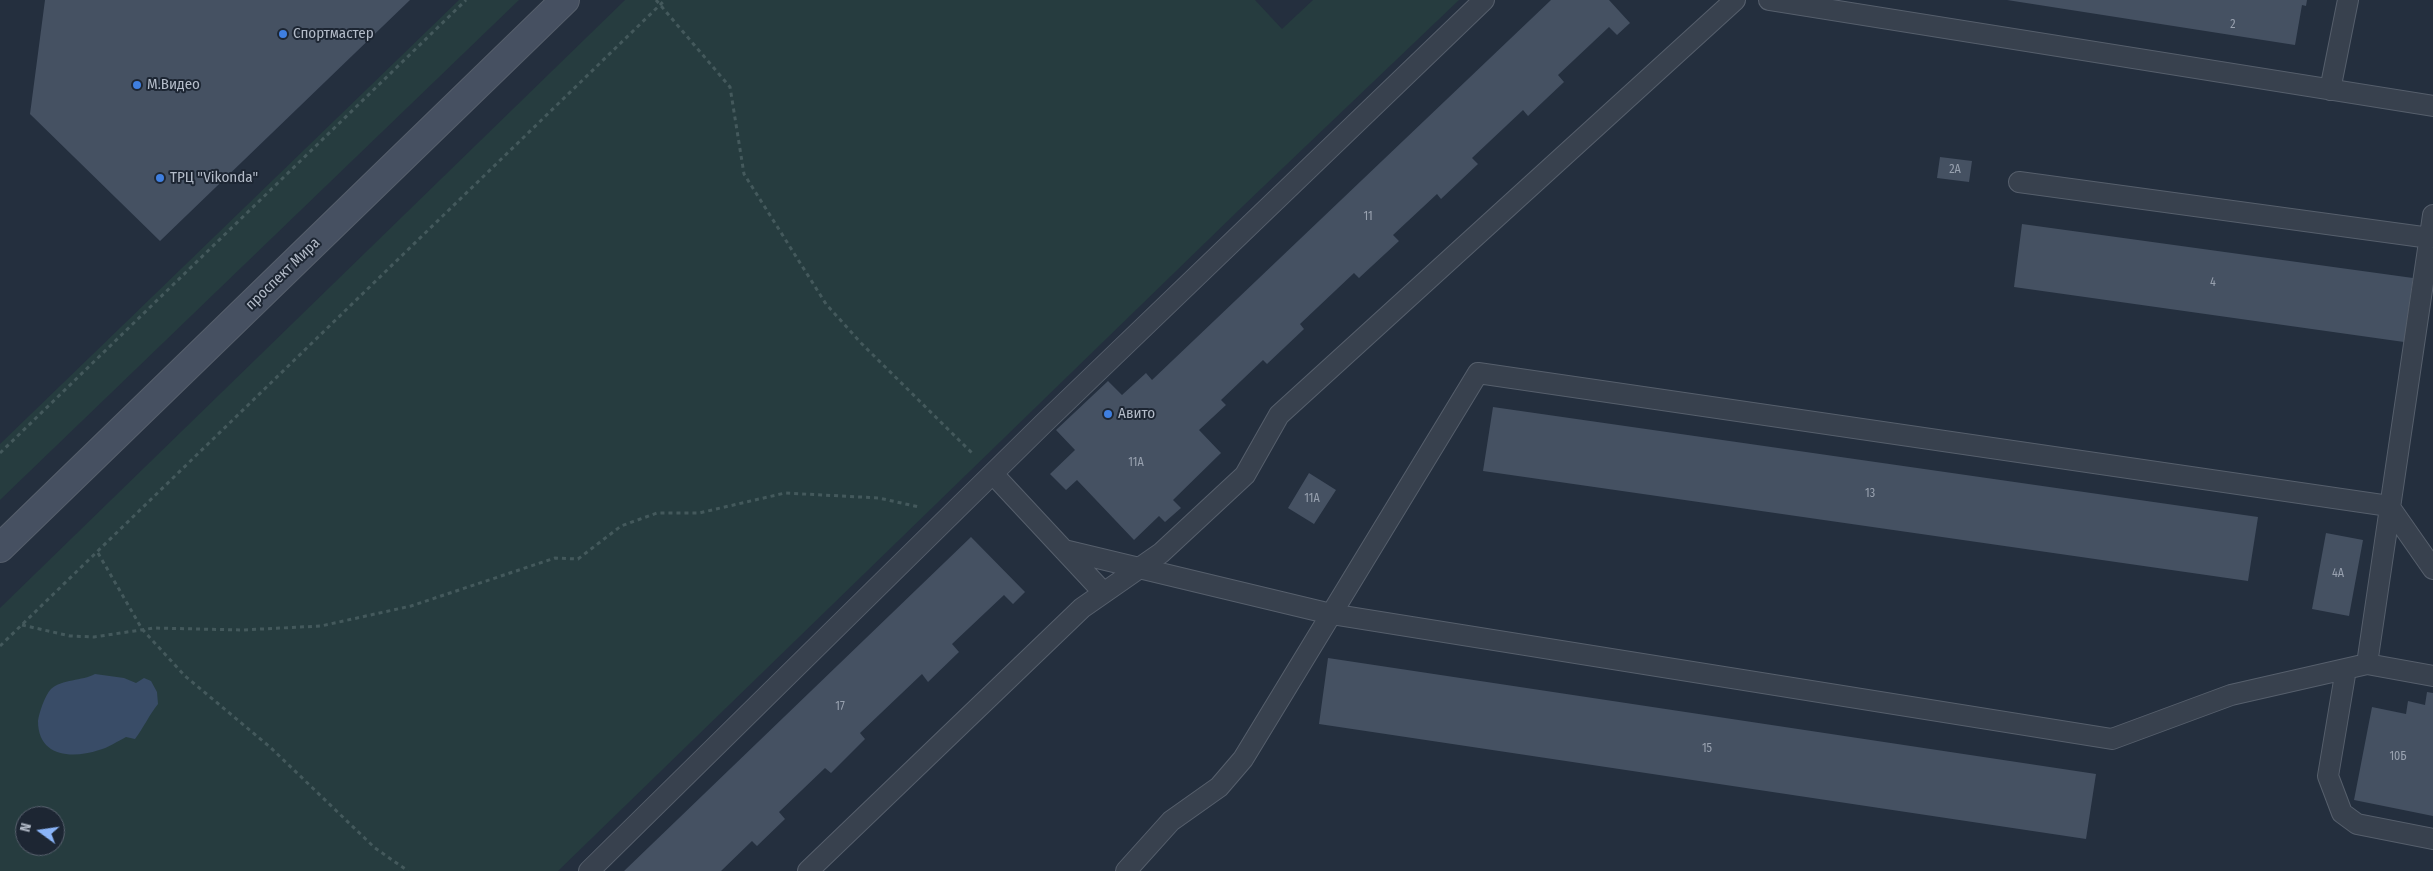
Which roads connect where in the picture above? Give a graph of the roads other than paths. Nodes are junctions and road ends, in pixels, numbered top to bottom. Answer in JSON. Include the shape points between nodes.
{"nodes":[{"id":1,"x":565,"y":0,"type":"edge"},
{"id":2,"x":1484,"y":0,"type":"edge"},
{"id":3,"x":1735,"y":0,"type":"edge"},
{"id":4,"x":1769,"y":0,"type":"edge"},
{"id":5,"x":2348,"y":0,"type":"edge"},
{"id":6,"x":2330,"y":90,"type":"junction"},
{"id":7,"x":2433,"y":106,"type":"edge"},
{"id":8,"x":2019,"y":182,"type":"dead end"},
{"id":9,"x":2433,"y":215,"type":"edge"},
{"id":10,"x":2430,"y":238,"type":"junction"},
{"id":11,"x":993,"y":474,"type":"junction"},
{"id":12,"x":2389,"y":506,"type":"junction"},
{"id":13,"x":0,"y":548,"type":"edge"},
{"id":14,"x":1064,"y":550,"type":"junction"},
{"id":15,"x":1141,"y":569,"type":"junction"},
{"id":16,"x":2433,"y":569,"type":"edge"},
{"id":17,"x":1103,"y":592,"type":"junction"},
{"id":18,"x":1331,"y":614,"type":"junction"},
{"id":19,"x":2367,"y":664,"type":"junction"},
{"id":20,"x":2346,"y":669,"type":"junction"},
{"id":21,"x":2433,"y":676,"type":"edge"},
{"id":22,"x":2433,"y":839,"type":"edge"},
{"id":23,"x":589,"y":871,"type":"edge"},
{"id":24,"x":808,"y":871,"type":"edge"},
{"id":25,"x":1126,"y":871,"type":"edge"}],
"edges":[{"from":1,"to":13,"type":"main road","name":"проспект Мира"},
{"from":2,"to":11,"type":"lane"},
{"from":3,"to":15,"type":"lane","via":[[1279,415],[1245,475]]},
{"from":4,"to":6,"type":"lane"},
{"from":5,"to":6,"type":"lane"},
{"from":6,"to":7,"type":"lane"},
{"from":8,"to":10,"type":"lane"},
{"from":9,"to":10,"type":"lane"},
{"from":10,"to":12,"type":"lane"},
{"from":11,"to":14,"type":"lane"},
{"from":11,"to":23,"type":"lane"},
{"from":12,"to":16,"type":"lane"},
{"from":12,"to":18,"type":"lane","via":[[1478,373]]},
{"from":12,"to":19,"type":"lane"},
{"from":14,"to":15,"type":"lane"},
{"from":14,"to":17,"type":"lane"},
{"from":15,"to":17,"type":"lane"},
{"from":15,"to":18,"type":"lane"},
{"from":17,"to":24,"type":"lane","via":[[1082,608]]},
{"from":18,"to":20,"type":"lane","via":[[2112,739],[2231,695]]},
{"from":18,"to":25,"type":"lane","via":[[1243,758],[1219,787],[1171,821]]},
{"from":19,"to":20,"type":"lane"},
{"from":19,"to":21,"type":"lane"},
{"from":20,"to":22,"type":"lane","via":[[2328,776],[2342,813],[2357,824]]}]}
